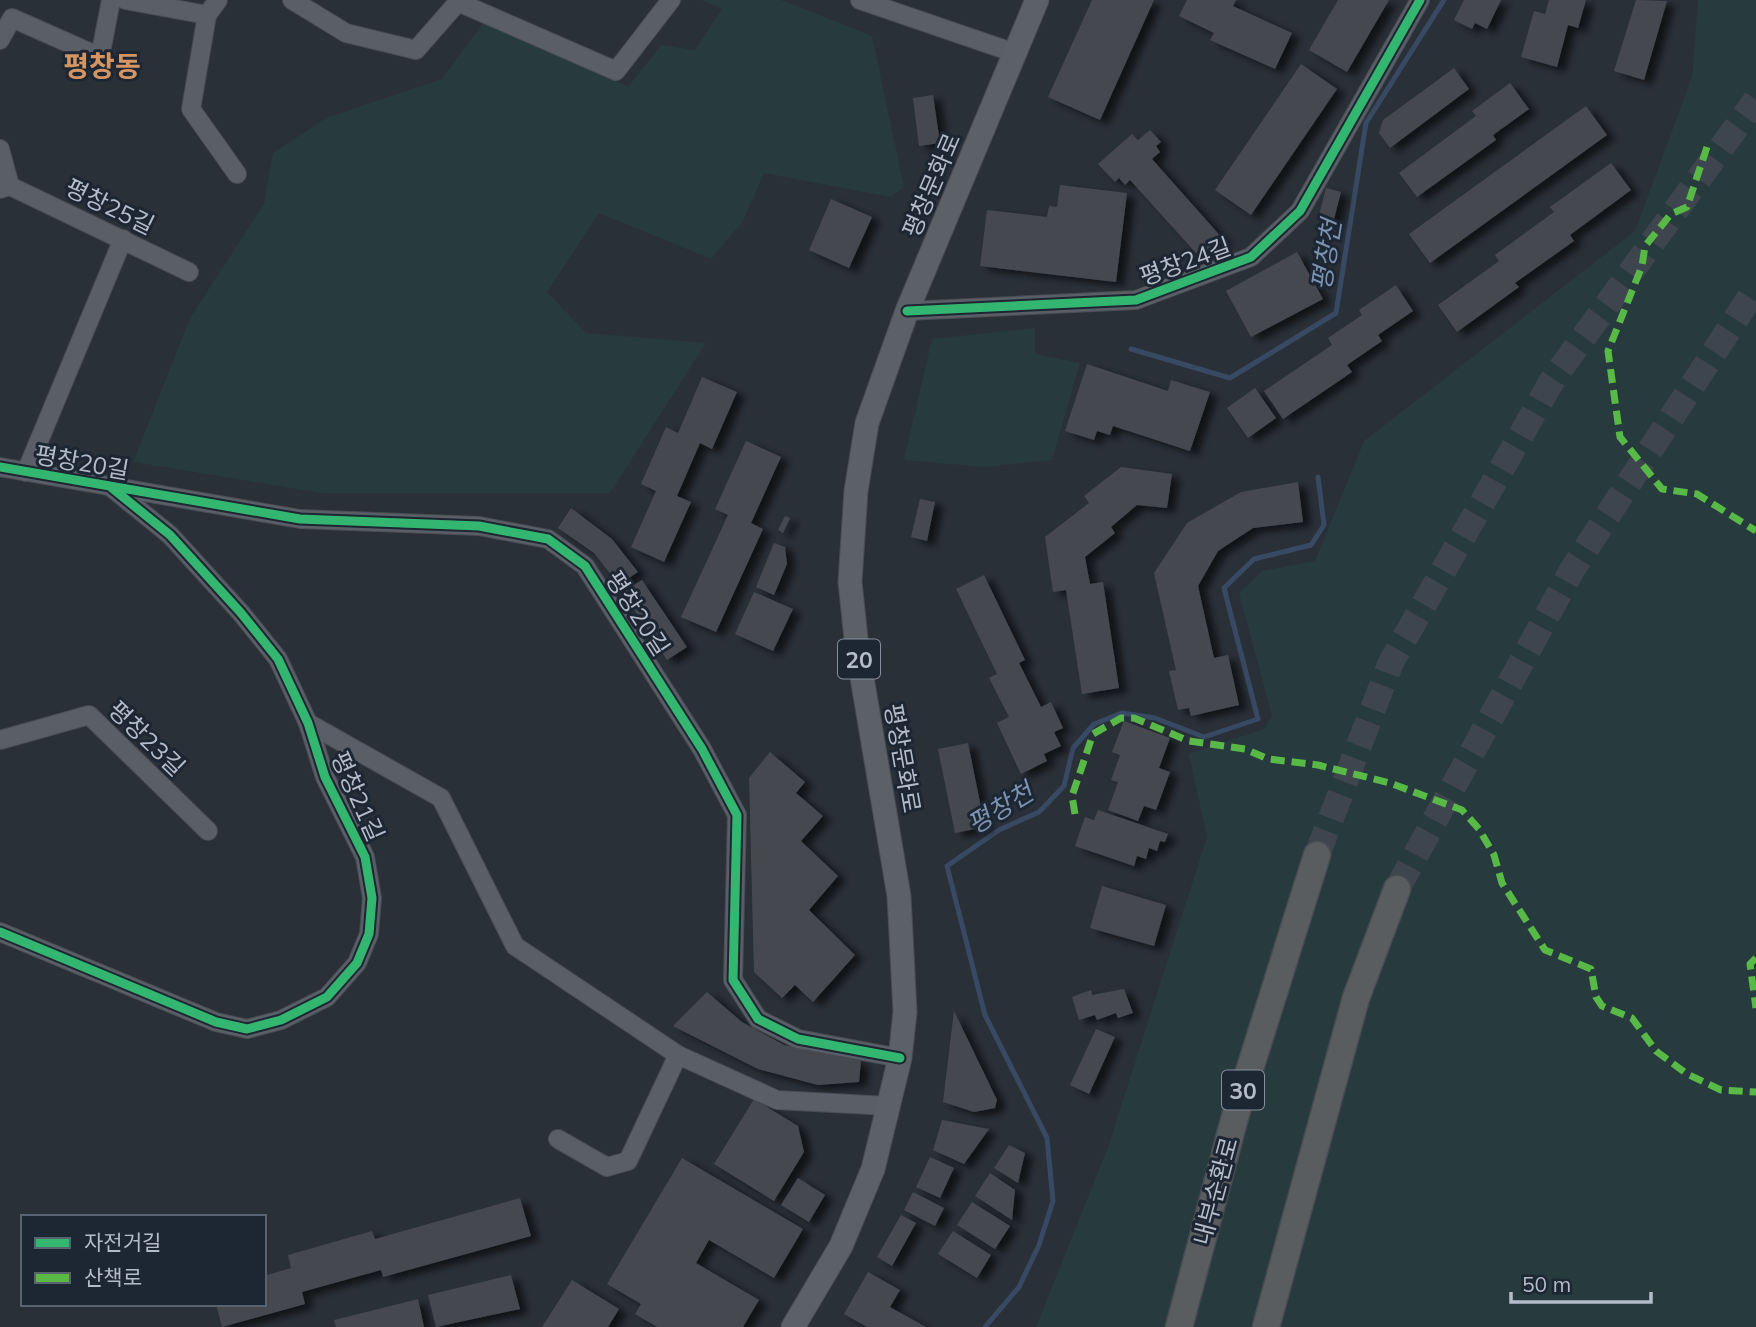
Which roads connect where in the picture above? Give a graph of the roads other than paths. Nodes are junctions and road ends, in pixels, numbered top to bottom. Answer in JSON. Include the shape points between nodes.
{"nodes":[{"id":1,"x":111,"y":0,"type":"edge"},
{"id":2,"x":125,"y":0,"type":"edge"},
{"id":3,"x":292,"y":0,"type":"edge"},
{"id":4,"x":671,"y":0,"type":"edge"},
{"id":5,"x":860,"y":0,"type":"edge"},
{"id":6,"x":1037,"y":0,"type":"edge"},
{"id":7,"x":1420,"y":0,"type":"edge"},
{"id":8,"x":213,"y":8,"type":"edge"},
{"id":9,"x":0,"y":40,"type":"edge"},
{"id":10,"x":1015,"y":53,"type":"junction"},
{"id":11,"x":0,"y":149,"type":"edge"},
{"id":12,"x":237,"y":174,"type":"dead end"},
{"id":13,"x":5,"y":188,"type":"edge"},
{"id":14,"x":123,"y":239,"type":"junction"},
{"id":15,"x":189,"y":272,"type":"dead end"},
{"id":16,"x":907,"y":311,"type":"junction"},
{"id":17,"x":0,"y":467,"type":"edge"},
{"id":18,"x":26,"y":472,"type":"junction"},
{"id":19,"x":111,"y":487,"type":"junction"},
{"id":20,"x":308,"y":723,"type":"junction"},
{"id":21,"x":0,"y":740,"type":"edge"},
{"id":22,"x":208,"y":831,"type":"dead end"},
{"id":23,"x":1317,"y":855,"type":"tunnel mouth"},
{"id":24,"x":1397,"y":890,"type":"tunnel mouth"},
{"id":25,"x":0,"y":932,"type":"edge"},
{"id":26,"x":678,"y":1055,"type":"junction"},
{"id":27,"x":900,"y":1058,"type":"junction"},
{"id":28,"x":889,"y":1106,"type":"junction"},
{"id":29,"x":558,"y":1139,"type":"dead end"},
{"id":30,"x":793,"y":1327,"type":"edge"},
{"id":31,"x":1180,"y":1327,"type":"edge"},
{"id":32,"x":1266,"y":1327,"type":"edge"}],
"edges":[{"from":1,"to":9,"type":"street","via":[[100,57],[12,18]]},
{"from":2,"to":8,"type":"street"},
{"from":3,"to":4,"type":"street","via":[[346,33],[416,50],[458,2],[616,71]]},
{"from":5,"to":10,"type":"street"},
{"from":6,"to":10,"type":"main road","name":"평창문화로","number":"20"},
{"from":7,"to":16,"type":"street","name":"평창24길","via":[[1300,211],[1251,257],[1136,300]]},
{"from":8,"to":12,"type":"street","via":[[191,109]]},
{"from":10,"to":16,"type":"main road","name":"평창문화로","number":"20"},
{"from":11,"to":13,"type":"street","name":"평창25길"},
{"from":13,"to":14,"type":"street","name":"평창25길"},
{"from":14,"to":15,"type":"street","name":"평창25길"},
{"from":14,"to":18,"type":"street","name":"평창20길"},
{"from":16,"to":27,"type":"main road","name":"평창문화로","number":"20","via":[[867,423],[849,563],[903,931],[905,1012]]},
{"from":17,"to":18,"type":"street","name":"평창20길"},
{"from":18,"to":19,"type":"street","name":"평창20길"},
{"from":19,"to":20,"type":"street","name":"평창21길","via":[[170,535],[242,613],[278,659]]},
{"from":19,"to":27,"type":"street","name":"평창20길","via":[[300,519],[479,526],[548,539],[584,566],[702,749],[737,815],[733,980],[758,1019],[798,1039]]},
{"from":20,"to":25,"type":"street","name":"평창21길","via":[[325,777],[365,857],[372,898],[369,934],[357,963],[327,997],[281,1020],[247,1029],[216,1022]]},
{"from":20,"to":26,"type":"street","name":"평창21길","via":[[441,798],[515,946]]},
{"from":21,"to":22,"type":"street","name":"평창23길","via":[[89,715]]},
{"from":23,"to":31,"type":"highway","name":"내부순환로","number":"30","via":[[1236,1114]]},
{"from":24,"to":32,"type":"highway","via":[[1356,998]]},
{"from":26,"to":28,"type":"street","name":"평창21길","via":[[777,1100]]},
{"from":26,"to":29,"type":"street","via":[[628,1161],[607,1167]]},
{"from":27,"to":28,"type":"main road","name":"평창문화로","number":"20"},
{"from":28,"to":30,"type":"main road","name":"평창문화로","number":"20","via":[[873,1169],[841,1246]]}]}
